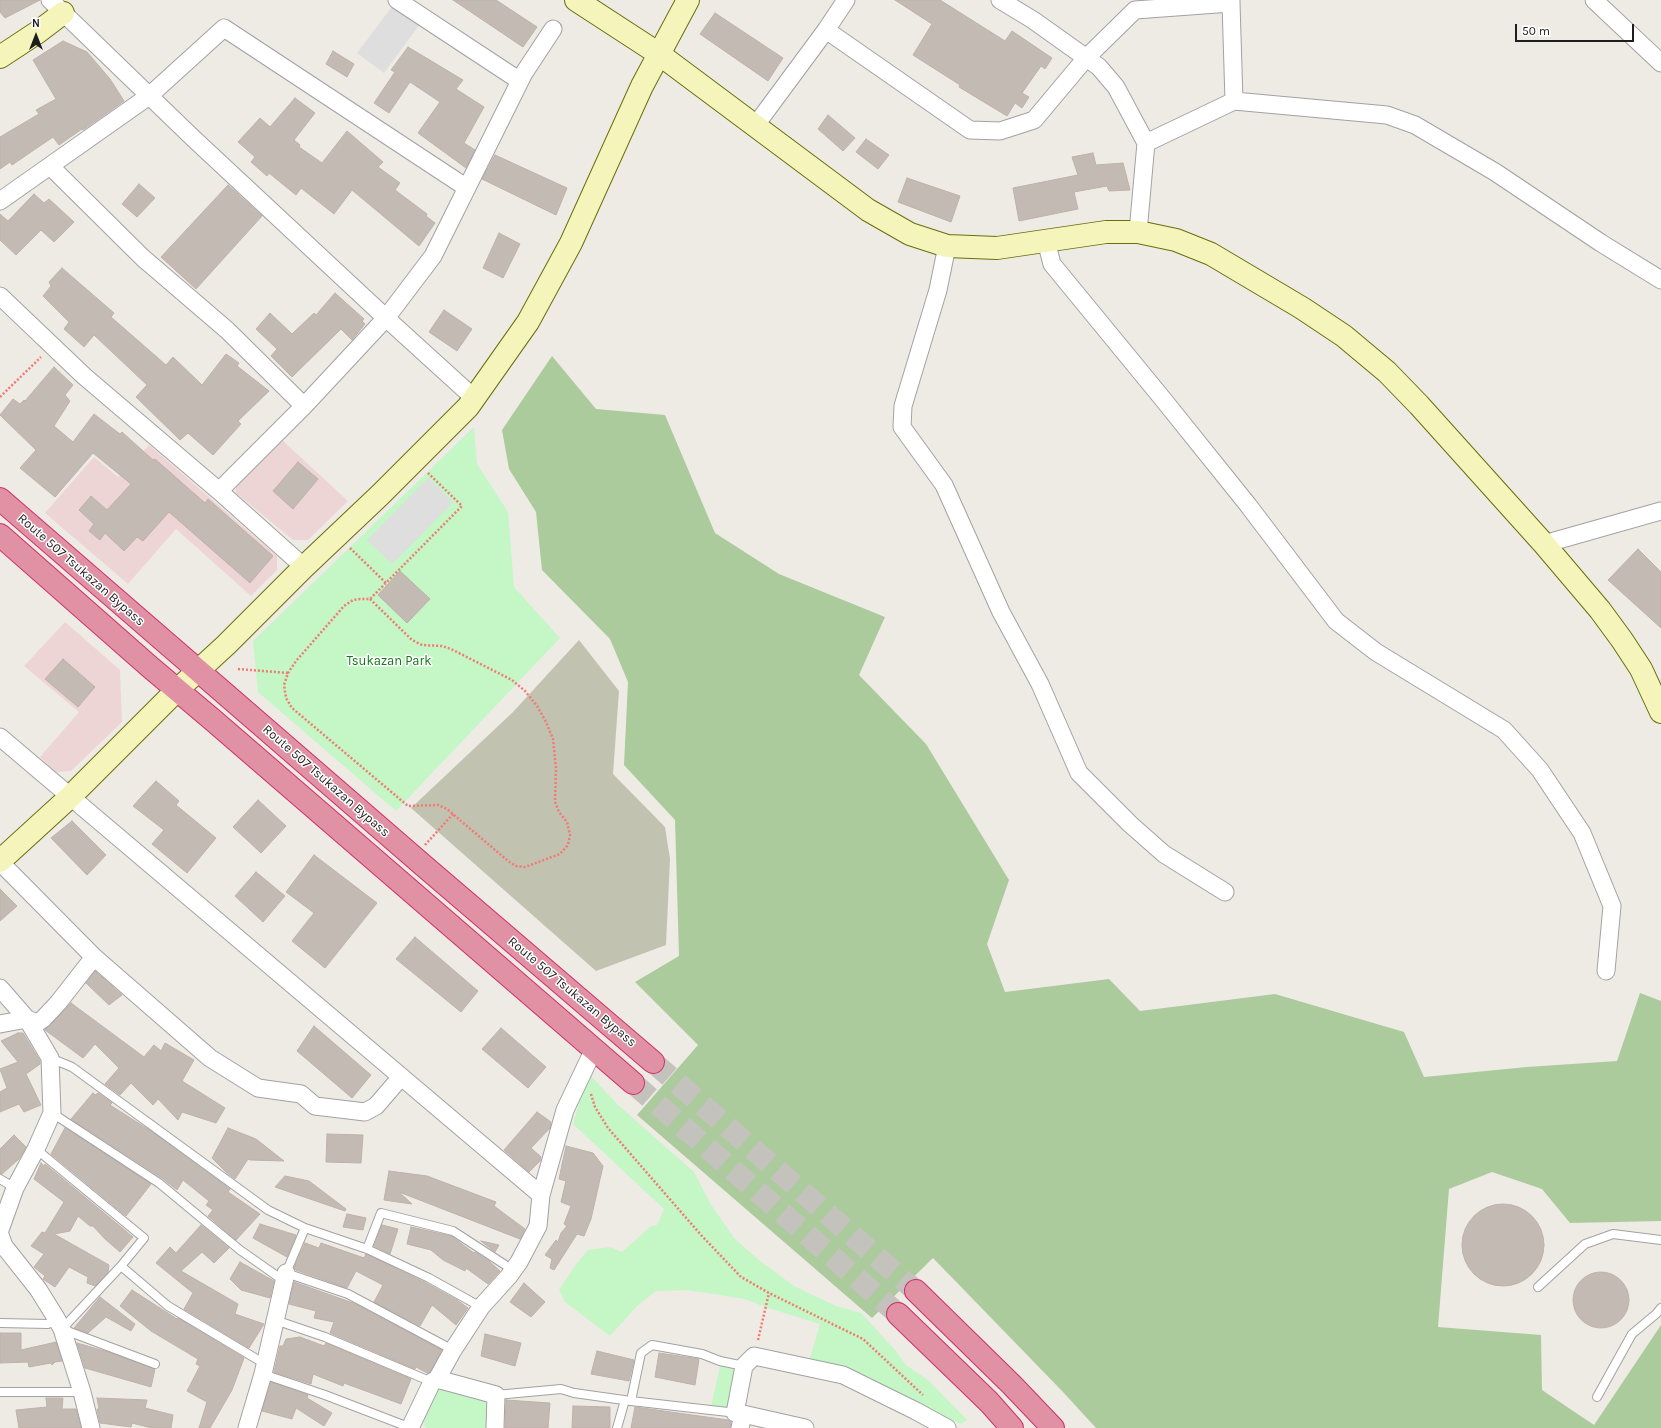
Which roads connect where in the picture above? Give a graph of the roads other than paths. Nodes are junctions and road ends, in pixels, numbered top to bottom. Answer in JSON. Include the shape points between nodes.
{"nodes":[{"id":1,"x":397,"y":0,"type":"edge"},
{"id":2,"x":576,"y":0,"type":"edge"},
{"id":3,"x":688,"y":0,"type":"edge"},
{"id":4,"x":846,"y":0,"type":"edge"},
{"id":5,"x":1000,"y":0,"type":"edge"},
{"id":6,"x":1594,"y":0,"type":"edge"},
{"id":7,"x":1231,"y":1,"type":"edge"},
{"id":8,"x":57,"y":7,"type":"edge"},
{"id":9,"x":553,"y":29,"type":"dead end"},
{"id":10,"x":826,"y":30,"type":"junction"},
{"id":11,"x":659,"y":54,"type":"junction"},
{"id":12,"x":0,"y":57,"type":"edge"},
{"id":13,"x":1086,"y":58,"type":"junction"},
{"id":14,"x":1661,"y":63,"type":"edge"},
{"id":15,"x":520,"y":81,"type":"junction"},
{"id":16,"x":149,"y":96,"type":"junction"},
{"id":17,"x":1234,"y":101,"type":"junction"},
{"id":18,"x":755,"y":126,"type":"junction"},
{"id":19,"x":1146,"y":143,"type":"junction"},
{"id":20,"x":50,"y":166,"type":"junction"},
{"id":21,"x":467,"y":188,"type":"junction"},
{"id":22,"x":0,"y":201,"type":"edge"},
{"id":23,"x":1138,"y":232,"type":"junction"},
{"id":24,"x":1046,"y":241,"type":"junction"},
{"id":25,"x":947,"y":246,"type":"junction"},
{"id":26,"x":1661,"y":280,"type":"edge"},
{"id":27,"x":0,"y":296,"type":"edge"},
{"id":28,"x":386,"y":318,"type":"junction"},
{"id":29,"x":474,"y":398,"type":"junction"},
{"id":30,"x":304,"y":406,"type":"junction"},
{"id":31,"x":220,"y":491,"type":"junction"},
{"id":32,"x":0,"y":499,"type":"edge"},
{"id":33,"x":1661,"y":511,"type":"edge"},
{"id":34,"x":0,"y":535,"type":"edge"},
{"id":35,"x":1544,"y":544,"type":"junction"},
{"id":36,"x":304,"y":567,"type":"junction"},
{"id":37,"x":197,"y":671,"type":"junction"},
{"id":38,"x":177,"y":690,"type":"junction"},
{"id":39,"x":1661,"y":712,"type":"edge"},
{"id":40,"x":0,"y":737,"type":"edge"},
{"id":41,"x":71,"y":796,"type":"junction"},
{"id":42,"x":0,"y":862,"type":"edge"},
{"id":43,"x":1225,"y":892,"type":"dead end"},
{"id":44,"x":94,"y":957,"type":"junction"},
{"id":45,"x":1606,"y":971,"type":"dead end"},
{"id":46,"x":0,"y":988,"type":"edge"},
{"id":47,"x":27,"y":1019,"type":"junction"},
{"id":48,"x":0,"y":1024,"type":"edge"},
{"id":49,"x":594,"y":1049,"type":"junction"},
{"id":50,"x":50,"y":1058,"type":"junction"},
{"id":51,"x":653,"y":1062,"type":"tunnel mouth"},
{"id":52,"x":401,"y":1077,"type":"junction"},
{"id":53,"x":633,"y":1083,"type":"tunnel mouth"},
{"id":54,"x":52,"y":1114,"type":"junction"},
{"id":55,"x":36,"y":1149,"type":"junction"},
{"id":56,"x":0,"y":1179,"type":"edge"},
{"id":57,"x":15,"y":1188,"type":"junction"},
{"id":58,"x":541,"y":1195,"type":"junction"},
{"id":59,"x":306,"y":1228,"type":"junction"},
{"id":60,"x":0,"y":1230,"type":"edge"},
{"id":61,"x":0,"y":1235,"type":"edge"},
{"id":62,"x":1661,"y":1240,"type":"edge"},
{"id":63,"x":367,"y":1248,"type":"junction"},
{"id":64,"x":121,"y":1266,"type":"junction"},
{"id":65,"x":513,"y":1270,"type":"junction"},
{"id":66,"x":285,"y":1277,"type":"junction"},
{"id":67,"x":1538,"y":1287,"type":"dead end"},
{"id":68,"x":916,"y":1290,"type":"tunnel mouth"},
{"id":69,"x":481,"y":1307,"type":"junction"},
{"id":70,"x":1661,"y":1308,"type":"edge"},
{"id":71,"x":898,"y":1314,"type":"tunnel mouth"},
{"id":72,"x":275,"y":1320,"type":"junction"},
{"id":73,"x":0,"y":1323,"type":"edge"},
{"id":74,"x":59,"y":1324,"type":"junction"},
{"id":75,"x":453,"y":1350,"type":"junction"},
{"id":76,"x":749,"y":1361,"type":"junction"},
{"id":77,"x":155,"y":1364,"type":"dead end"},
{"id":78,"x":264,"y":1369,"type":"junction"},
{"id":79,"x":434,"y":1380,"type":"junction"},
{"id":80,"x":0,"y":1392,"type":"edge"},
{"id":81,"x":82,"y":1392,"type":"junction"},
{"id":82,"x":496,"y":1395,"type":"junction"},
{"id":83,"x":1597,"y":1397,"type":"dead end"},
{"id":84,"x":628,"y":1401,"type":"junction"},
{"id":85,"x":739,"y":1418,"type":"edge"},
{"id":86,"x":91,"y":1428,"type":"edge"},
{"id":87,"x":247,"y":1428,"type":"edge"},
{"id":88,"x":411,"y":1428,"type":"edge"},
{"id":89,"x":495,"y":1428,"type":"edge"},
{"id":90,"x":617,"y":1428,"type":"edge"},
{"id":91,"x":805,"y":1428,"type":"edge"},
{"id":92,"x":947,"y":1428,"type":"edge"},
{"id":93,"x":1012,"y":1428,"type":"edge"},
{"id":94,"x":1052,"y":1428,"type":"edge"}],
"edges":[{"from":1,"to":15,"type":"street"},
{"from":2,"to":11,"type":"street"},
{"from":3,"to":11,"type":"street"},
{"from":4,"to":10,"type":"street"},
{"from":5,"to":13,"type":"street"},
{"from":6,"to":14,"type":"street"},
{"from":7,"to":13,"type":"street","via":[[1135,10]]},
{"from":7,"to":17,"type":"street"},
{"from":8,"to":12,"type":"street"},
{"from":8,"to":16,"type":"street"},
{"from":9,"to":15,"type":"street"},
{"from":10,"to":13,"type":"street","via":[[970,130],[1000,131],[1034,120]]},
{"from":10,"to":18,"type":"street"},
{"from":11,"to":18,"type":"street"},
{"from":11,"to":29,"type":"street","via":[[567,249],[528,322]]},
{"from":13,"to":19,"type":"street","via":[[1116,87]]},
{"from":15,"to":21,"type":"street"},
{"from":16,"to":20,"type":"street"},
{"from":16,"to":21,"type":"street","via":[[224,28]]},
{"from":16,"to":28,"type":"street"},
{"from":17,"to":19,"type":"street"},
{"from":17,"to":26,"type":"street","via":[[1387,115],[1415,125],[1495,172]]},
{"from":18,"to":25,"type":"street","via":[[868,210],[910,234]]},
{"from":19,"to":23,"type":"street"},
{"from":20,"to":22,"type":"street"},
{"from":20,"to":30,"type":"street","via":[[143,258],[227,330]]},
{"from":21,"to":28,"type":"street","via":[[433,256]]},
{"from":23,"to":24,"type":"street","via":[[1106,232]]},
{"from":23,"to":35,"type":"street","via":[[1176,240],[1211,254],[1344,336],[1387,372],[1419,405]]},
{"from":24,"to":25,"type":"street","via":[[997,248]]},
{"from":24,"to":45,"type":"street","via":[[1052,264],[1248,505],[1336,622],[1376,652],[1504,730],[1540,770],[1582,834],[1612,906]]},
{"from":25,"to":43,"type":"street","via":[[938,290],[903,406],[902,427],[944,485],[1001,612],[1040,684],[1079,773],[1164,854]]},
{"from":27,"to":31,"type":"street","via":[[84,376]]},
{"from":28,"to":29,"type":"street"},
{"from":28,"to":30,"type":"street"},
{"from":29,"to":36,"type":"street","via":[[380,495]]},
{"from":30,"to":31,"type":"street"},
{"from":31,"to":36,"type":"street"},
{"from":32,"to":37,"type":"highway","name":"Route 507 Tsukazan Bypass"},
{"from":33,"to":35,"type":"street"},
{"from":34,"to":38,"type":"highway","name":"Route 507 Tsukazan Bypass"},
{"from":35,"to":39,"type":"street","via":[[1622,640],[1641,669]]},
{"from":36,"to":37,"type":"street"},
{"from":37,"to":38,"type":"street"},
{"from":37,"to":51,"type":"highway","name":"Route 507 Tsukazan Bypass"},
{"from":38,"to":41,"type":"street"},
{"from":38,"to":49,"type":"highway","name":"Route 507 Tsukazan Bypass"},
{"from":40,"to":41,"type":"street"},
{"from":41,"to":42,"type":"street"},
{"from":41,"to":52,"type":"street"},
{"from":42,"to":44,"type":"street"},
{"from":44,"to":47,"type":"street","via":[[43,1019],[38,1023]]},
{"from":44,"to":52,"type":"street","via":[[210,1058],[258,1088],[301,1094],[315,1106],[364,1112],[376,1106]]},
{"from":46,"to":47,"type":"street"},
{"from":47,"to":48,"type":"street"},
{"from":47,"to":50,"type":"street"},
{"from":49,"to":53,"type":"highway","name":"Route 507 Tsukazan Bypass"},
{"from":49,"to":58,"type":"street","via":[[565,1110]]},
{"from":50,"to":54,"type":"street"},
{"from":50,"to":59,"type":"lane","via":[[72,1067],[268,1210]]},
{"from":52,"to":58,"type":"street"},
{"from":54,"to":55,"type":"street"},
{"from":54,"to":66,"type":"lane","via":[[159,1183],[240,1250]]},
{"from":55,"to":57,"type":"street"},
{"from":55,"to":64,"type":"lane","via":[[144,1238]]},
{"from":56,"to":57,"type":"lane"},
{"from":57,"to":60,"type":"street"},
{"from":58,"to":65,"type":"street","via":[[538,1226]]},
{"from":59,"to":63,"type":"lane"},
{"from":59,"to":66,"type":"lane"},
{"from":61,"to":74,"type":"street","via":[[4,1246],[38,1289]]},
{"from":62,"to":67,"type":"lane","via":[[1614,1234],[1585,1244]]},
{"from":63,"to":65,"type":"lane","via":[[381,1213],[453,1231]]},
{"from":63,"to":69,"type":"lane"},
{"from":64,"to":74,"type":"lane"},
{"from":64,"to":78,"type":"lane","via":[[168,1306]]},
{"from":65,"to":69,"type":"street"},
{"from":66,"to":72,"type":"street"},
{"from":66,"to":75,"type":"lane","via":[[348,1294]]},
{"from":68,"to":94,"type":"highway"},
{"from":69,"to":75,"type":"street"},
{"from":70,"to":83,"type":"lane","via":[[1632,1334]]},
{"from":71,"to":93,"type":"highway","via":[[989,1402]]},
{"from":72,"to":78,"type":"street"},
{"from":72,"to":79,"type":"lane"},
{"from":73,"to":74,"type":"lane"},
{"from":74,"to":77,"type":"lane"},
{"from":74,"to":81,"type":"street"},
{"from":75,"to":79,"type":"street"},
{"from":76,"to":84,"type":"lane","via":[[720,1361],[702,1354],[652,1345],[641,1353]]},
{"from":76,"to":85,"type":"street"},
{"from":76,"to":92,"type":"street","via":[[842,1375]]},
{"from":78,"to":87,"type":"street"},
{"from":78,"to":88,"type":"lane"},
{"from":79,"to":82,"type":"street"},
{"from":79,"to":88,"type":"street"},
{"from":80,"to":81,"type":"lane"},
{"from":81,"to":86,"type":"street"},
{"from":82,"to":84,"type":"lane","via":[[561,1389]]},
{"from":82,"to":89,"type":"street"},
{"from":84,"to":85,"type":"lane"},
{"from":84,"to":90,"type":"lane"},
{"from":85,"to":91,"type":"street"}]}
